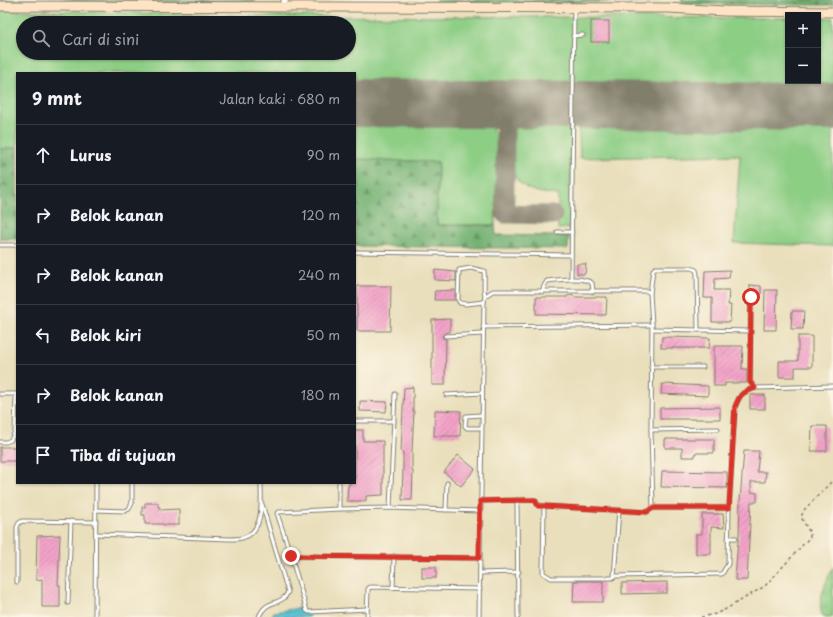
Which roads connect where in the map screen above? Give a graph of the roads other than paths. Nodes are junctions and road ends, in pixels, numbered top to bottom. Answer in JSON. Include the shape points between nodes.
{"nodes":[{"id":1,"x":222,"y":3,"type":"edge"},
{"id":2,"x":284,"y":3,"type":"edge"},
{"id":3,"x":668,"y":4,"type":"edge"},
{"id":4,"x":0,"y":6,"type":"edge"},
{"id":5,"x":574,"y":8,"type":"junction"},
{"id":6,"x":833,"y":12,"type":"edge"},
{"id":7,"x":583,"y":35,"type":"dead end"},
{"id":8,"x":573,"y":36,"type":"junction"},
{"id":9,"x":558,"y":232,"type":"dead end"},
{"id":10,"x":572,"y":232,"type":"junction"},
{"id":11,"x":0,"y":245,"type":"edge"},
{"id":12,"x":16,"y":245,"type":"edge"},
{"id":13,"x":356,"y":252,"type":"edge"},
{"id":14,"x":571,"y":255,"type":"junction"},
{"id":15,"x":571,"y":279,"type":"junction"},
{"id":16,"x":542,"y":292,"type":"junction"},
{"id":17,"x":593,"y":292,"type":"junction"},
{"id":18,"x":650,"y":293,"type":"junction"},
{"id":19,"x":485,"y":296,"type":"junction"},
{"id":20,"x":751,"y":297,"type":"dead end"},
{"id":21,"x":484,"y":302,"type":"junction"},
{"id":22,"x":483,"y":327,"type":"junction"},
{"id":23,"x":652,"y":327,"type":"junction"},
{"id":24,"x":698,"y":330,"type":"junction"},
{"id":25,"x":751,"y":331,"type":"junction"},
{"id":26,"x":483,"y":334,"type":"junction"},
{"id":27,"x":445,"y":336,"type":"dead end"},
{"id":28,"x":651,"y":367,"type":"junction"},
{"id":29,"x":703,"y":367,"type":"dead end"},
{"id":30,"x":833,"y":386,"type":"edge"},
{"id":31,"x":755,"y":388,"type":"junction"},
{"id":32,"x":482,"y":393,"type":"junction"},
{"id":33,"x":0,"y":394,"type":"edge"},
{"id":34,"x":16,"y":394,"type":"edge"},
{"id":35,"x":395,"y":394,"type":"dead end"},
{"id":36,"x":446,"y":395,"type":"dead end"},
{"id":37,"x":16,"y":412,"type":"edge"},
{"id":38,"x":481,"y":415,"type":"junction"},
{"id":39,"x":356,"y":421,"type":"edge"},
{"id":40,"x":394,"y":421,"type":"junction"},
{"id":41,"x":481,"y":428,"type":"junction"},
{"id":42,"x":718,"y":429,"type":"dead end"},
{"id":43,"x":651,"y":430,"type":"junction"},
{"id":44,"x":0,"y":442,"type":"edge"},
{"id":45,"x":447,"y":483,"type":"dead end"},
{"id":46,"x":96,"y":484,"type":"edge"},
{"id":47,"x":132,"y":484,"type":"edge"},
{"id":48,"x":261,"y":484,"type":"edge"},
{"id":49,"x":339,"y":484,"type":"edge"},
{"id":50,"x":261,"y":500,"type":"junction"},
{"id":51,"x":517,"y":500,"type":"junction"},
{"id":52,"x":480,"y":501,"type":"junction"},
{"id":53,"x":544,"y":506,"type":"junction"},
{"id":54,"x":390,"y":508,"type":"junction"},
{"id":55,"x":653,"y":508,"type":"junction"},
{"id":56,"x":729,"y":508,"type":"junction"},
{"id":57,"x":339,"y":509,"type":"junction"},
{"id":58,"x":96,"y":510,"type":"junction"},
{"id":59,"x":446,"y":510,"type":"junction"},
{"id":60,"x":619,"y":510,"type":"junction"},
{"id":61,"x":480,"y":511,"type":"junction"},
{"id":62,"x":71,"y":521,"type":"junction"},
{"id":63,"x":96,"y":522,"type":"junction"},
{"id":64,"x":96,"y":534,"type":"junction"},
{"id":65,"x":728,"y":538,"type":"junction"},
{"id":66,"x":736,"y":538,"type":"dead end"},
{"id":67,"x":291,"y":556,"type":"junction"},
{"id":68,"x":394,"y":556,"type":"junction"},
{"id":69,"x":479,"y":558,"type":"junction"},
{"id":70,"x":518,"y":572,"type":"junction"},
{"id":71,"x":480,"y":573,"type":"junction"},
{"id":72,"x":615,"y":576,"type":"junction"},
{"id":73,"x":17,"y":582,"type":"dead end"},
{"id":74,"x":393,"y":588,"type":"junction"},
{"id":75,"x":480,"y":589,"type":"junction"},
{"id":76,"x":68,"y":603,"type":"dead end"},
{"id":77,"x":367,"y":609,"type":"junction"},
{"id":78,"x":95,"y":617,"type":"edge"},
{"id":79,"x":259,"y":617,"type":"edge"},
{"id":80,"x":367,"y":617,"type":"edge"},
{"id":81,"x":479,"y":617,"type":"edge"},
{"id":82,"x":518,"y":617,"type":"edge"}],
"edges":[{"from":1,"to":2,"type":"street"},
{"from":1,"to":4,"type":"street"},
{"from":2,"to":5,"type":"street"},
{"from":3,"to":5,"type":"street"},
{"from":3,"to":6,"type":"street","via":[[725,11]]},
{"from":5,"to":8,"type":"lane"},
{"from":7,"to":8,"type":"lane"},
{"from":8,"to":10,"type":"lane"},
{"from":9,"to":10,"type":"lane"},
{"from":10,"to":14,"type":"lane"},
{"from":11,"to":12,"type":"lane"},
{"from":13,"to":14,"type":"lane"},
{"from":14,"to":15,"type":"lane"},
{"from":15,"to":16,"type":"lane","via":[[547,281]]},
{"from":15,"to":17,"type":"lane","via":[[588,280],[592,283]]},
{"from":16,"to":17,"type":"lane"},
{"from":16,"to":19,"type":"lane","via":[[493,291]]},
{"from":17,"to":18,"type":"lane"},
{"from":18,"to":23,"type":"lane"},
{"from":18,"to":24,"type":"lane","via":[[655,268],[696,270]]},
{"from":19,"to":21,"type":"lane"},
{"from":19,"to":21,"type":"lane","via":[[484,271],[471,268],[459,270],[460,303]]},
{"from":20,"to":25,"type":"lane"},
{"from":21,"to":22,"type":"lane"},
{"from":22,"to":23,"type":"lane"},
{"from":22,"to":26,"type":"lane"},
{"from":23,"to":24,"type":"lane"},
{"from":23,"to":28,"type":"lane"},
{"from":24,"to":25,"type":"lane"},
{"from":25,"to":31,"type":"lane","via":[[750,382]]},
{"from":26,"to":27,"type":"lane"},
{"from":26,"to":32,"type":"lane"},
{"from":28,"to":29,"type":"lane"},
{"from":28,"to":43,"type":"lane"},
{"from":30,"to":31,"type":"lane"},
{"from":31,"to":56,"type":"lane","via":[[744,391],[735,407]]},
{"from":32,"to":36,"type":"lane"},
{"from":32,"to":38,"type":"lane"},
{"from":33,"to":34,"type":"lane"},
{"from":35,"to":40,"type":"lane"},
{"from":37,"to":44,"type":"lane","via":[[15,431],[11,440]]},
{"from":38,"to":41,"type":"lane"},
{"from":38,"to":41,"type":"lane","via":[[466,416],[465,426]]},
{"from":39,"to":40,"type":"lane"},
{"from":40,"to":54,"type":"lane"},
{"from":41,"to":52,"type":"lane"},
{"from":42,"to":43,"type":"lane"},
{"from":43,"to":55,"type":"lane"},
{"from":45,"to":59,"type":"lane"},
{"from":46,"to":58,"type":"lane"},
{"from":47,"to":58,"type":"lane","via":[[132,503],[129,509]]},
{"from":48,"to":50,"type":"lane"},
{"from":49,"to":57,"type":"lane"},
{"from":50,"to":64,"type":"lane","via":[[260,519],[255,530],[243,538]]},
{"from":50,"to":79,"type":"lane","via":[[288,592],[282,600],[266,606]]},
{"from":51,"to":52,"type":"lane"},
{"from":51,"to":53,"type":"lane","via":[[535,500],[538,506]]},
{"from":51,"to":70,"type":"lane"},
{"from":52,"to":61,"type":"lane"},
{"from":53,"to":60,"type":"lane"},
{"from":53,"to":72,"type":"lane","via":[[545,575],[551,578]]},
{"from":54,"to":57,"type":"lane"},
{"from":54,"to":59,"type":"lane"},
{"from":55,"to":56,"type":"lane"},
{"from":55,"to":60,"type":"lane","via":[[647,512]]},
{"from":56,"to":65,"type":"lane"},
{"from":57,"to":67,"type":"lane","via":[[277,513]]},
{"from":58,"to":63,"type":"lane"},
{"from":59,"to":61,"type":"lane"},
{"from":60,"to":72,"type":"lane"},
{"from":61,"to":69,"type":"lane"},
{"from":62,"to":63,"type":"lane"},
{"from":62,"to":73,"type":"lane","via":[[19,523]]},
{"from":62,"to":76,"type":"lane"},
{"from":63,"to":64,"type":"lane"},
{"from":64,"to":78,"type":"lane"},
{"from":65,"to":66,"type":"lane"},
{"from":65,"to":72,"type":"lane","via":[[728,564],[722,574]]},
{"from":67,"to":68,"type":"lane"},
{"from":67,"to":77,"type":"lane","via":[[307,611]]},
{"from":68,"to":69,"type":"lane"},
{"from":68,"to":74,"type":"lane"},
{"from":69,"to":71,"type":"lane"},
{"from":70,"to":71,"type":"lane"},
{"from":70,"to":82,"type":"lane"},
{"from":71,"to":75,"type":"lane"},
{"from":74,"to":75,"type":"lane"},
{"from":74,"to":77,"type":"lane","via":[[368,589]]},
{"from":75,"to":81,"type":"lane"},
{"from":77,"to":80,"type":"lane"}]}
